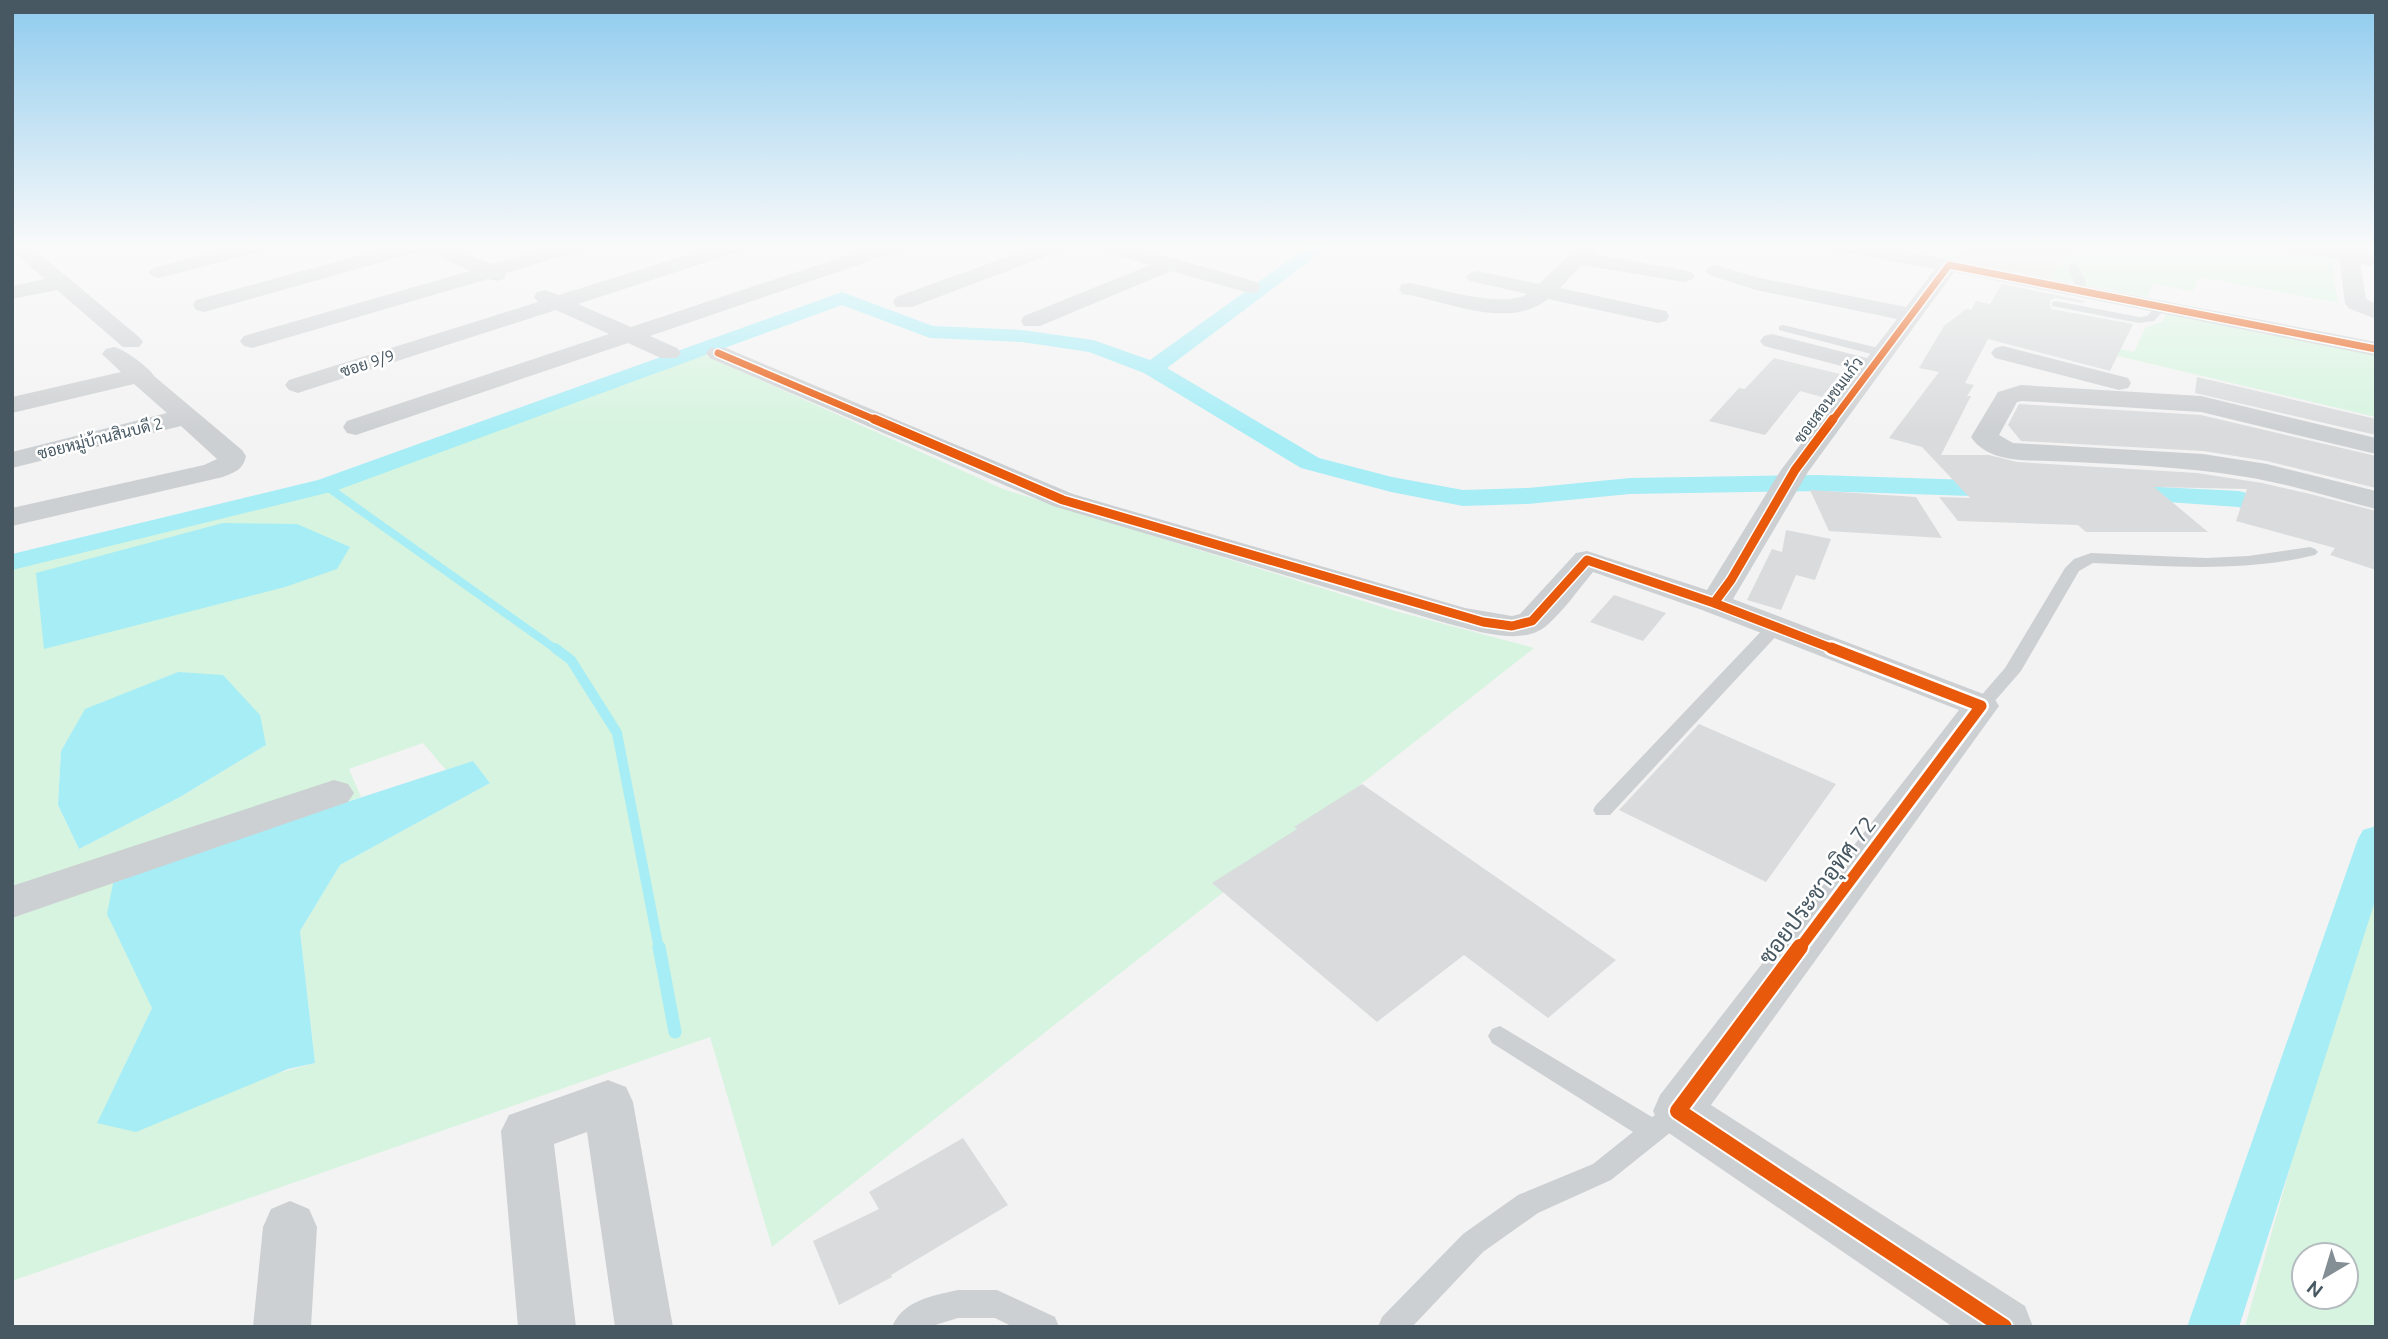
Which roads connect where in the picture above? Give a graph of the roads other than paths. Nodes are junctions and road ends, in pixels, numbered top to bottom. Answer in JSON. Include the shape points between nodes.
{"nodes":[{"id":1,"x":86,"y":307,"type":"edge"},
{"id":2,"x":365,"y":307,"type":"edge"},
{"id":3,"x":538,"y":307,"type":"edge"},
{"id":4,"x":567,"y":307,"type":"edge"},
{"id":5,"x":714,"y":307,"type":"edge"},
{"id":6,"x":1065,"y":307,"type":"edge"},
{"id":7,"x":1616,"y":307,"type":"edge"},
{"id":8,"x":1874,"y":307,"type":"edge"},
{"id":9,"x":1918,"y":307,"type":"edge"},
{"id":10,"x":2074,"y":307,"type":"edge"},
{"id":11,"x":2161,"y":307,"type":"edge"},
{"id":12,"x":2169,"y":307,"type":"edge"},
{"id":13,"x":1912,"y":315,"type":"junction"},
{"id":14,"x":1658,"y":316,"type":"dead end"},
{"id":15,"x":1032,"y":321,"type":"dead end"},
{"id":16,"x":1777,"y":335,"type":"dead end"},
{"id":17,"x":630,"y":336,"type":"junction"},
{"id":18,"x":252,"y":341,"type":"dead end"},
{"id":19,"x":2376,"y":349,"type":"edge"},
{"id":20,"x":669,"y":353,"type":"dead end"},
{"id":21,"x":718,"y":353,"type":"dead end"},
{"id":22,"x":2003,"y":353,"type":"dead end"},
{"id":23,"x":1878,"y":360,"type":"junction"},
{"id":24,"x":142,"y":375,"type":"junction"},
{"id":25,"x":298,"y":385,"type":"dead end"},
{"id":26,"x":2201,"y":404,"type":"junction"},
{"id":27,"x":12,"y":405,"type":"edge"},
{"id":28,"x":188,"y":416,"type":"junction"},
{"id":29,"x":356,"y":427,"type":"dead end"},
{"id":30,"x":2376,"y":446,"type":"edge"},
{"id":31,"x":12,"y":460,"type":"edge"},
{"id":32,"x":2376,"y":500,"type":"edge"},
{"id":33,"x":12,"y":517,"type":"edge"},
{"id":34,"x":2310,"y":552,"type":"dead end"},
{"id":35,"x":1714,"y":603,"type":"junction"},
{"id":36,"x":1775,"y":627,"type":"junction"},
{"id":37,"x":1981,"y":706,"type":"junction"},
{"id":38,"x":334,"y":793,"type":"dead end"},
{"id":39,"x":1603,"y":810,"type":"dead end"},
{"id":40,"x":12,"y":902,"type":"edge"},
{"id":41,"x":1500,"y":1036,"type":"dead end"},
{"id":42,"x":1666,"y":1121,"type":"junction"},
{"id":43,"x":290,"y":1227,"type":"dead end"},
{"id":44,"x":282,"y":1327,"type":"edge"},
{"id":45,"x":547,"y":1327,"type":"edge"},
{"id":46,"x":645,"y":1327,"type":"edge"},
{"id":47,"x":906,"y":1327,"type":"edge"},
{"id":48,"x":1045,"y":1327,"type":"edge"},
{"id":49,"x":1392,"y":1327,"type":"edge"},
{"id":50,"x":2004,"y":1327,"type":"edge"}],
"edges":[{"from":1,"to":24,"type":"street"},
{"from":2,"to":18,"type":"street"},
{"from":3,"to":25,"type":"street","name":"ซอย 9/9"},
{"from":4,"to":17,"type":"street"},
{"from":5,"to":17,"type":"street"},
{"from":6,"to":15,"type":"street"},
{"from":7,"to":14,"type":"street"},
{"from":8,"to":13,"type":"street"},
{"from":9,"to":13,"type":"street","name":"ซอยสอนชมแก้ว"},
{"from":10,"to":11,"type":"lane","via":[[2139,320],[2150,319]]},
{"from":12,"to":19,"type":"street"},
{"from":13,"to":23,"type":"street","name":"ซอยสอนชมแก้ว"},
{"from":16,"to":23,"type":"street"},
{"from":17,"to":20,"type":"street"},
{"from":17,"to":29,"type":"street"},
{"from":21,"to":35,"type":"street","via":[[1063,500],[1466,618],[1504,627],[1532,621],[1587,560]]},
{"from":22,"to":26,"type":"street"},
{"from":23,"to":35,"type":"street","name":"ซอยสอนชมแก้ว","via":[[1786,486]]},
{"from":24,"to":27,"type":"street"},
{"from":24,"to":28,"type":"street"},
{"from":26,"to":30,"type":"street"},
{"from":26,"to":32,"type":"street","via":[[2021,393],[2007,397],[1984,438],[2012,451],[2229,466]]},
{"from":28,"to":31,"type":"street","name":"ซอยหมู่บ้านสินบดี 2"},
{"from":28,"to":33,"type":"street","via":[[232,456],[230,464]]},
{"from":34,"to":37,"type":"lane","via":[[2217,562],[2091,558],[2080,562],[2012,671]]},
{"from":35,"to":36,"type":"street"},
{"from":36,"to":37,"type":"street"},
{"from":36,"to":39,"type":"lane"},
{"from":37,"to":42,"type":"street","name":"ซอยประชาอุทิศ 72"},
{"from":38,"to":40,"type":"street"},
{"from":41,"to":42,"type":"lane"},
{"from":42,"to":49,"type":"lane","via":[[1602,1172],[1528,1204],[1473,1243]]},
{"from":42,"to":50,"type":"street"},
{"from":43,"to":44,"type":"street"},
{"from":45,"to":46,"type":"street","via":[[527,1131],[608,1102]]},
{"from":47,"to":48,"type":"lane","via":[[924,1312],[958,1304],[997,1304]]}]}
